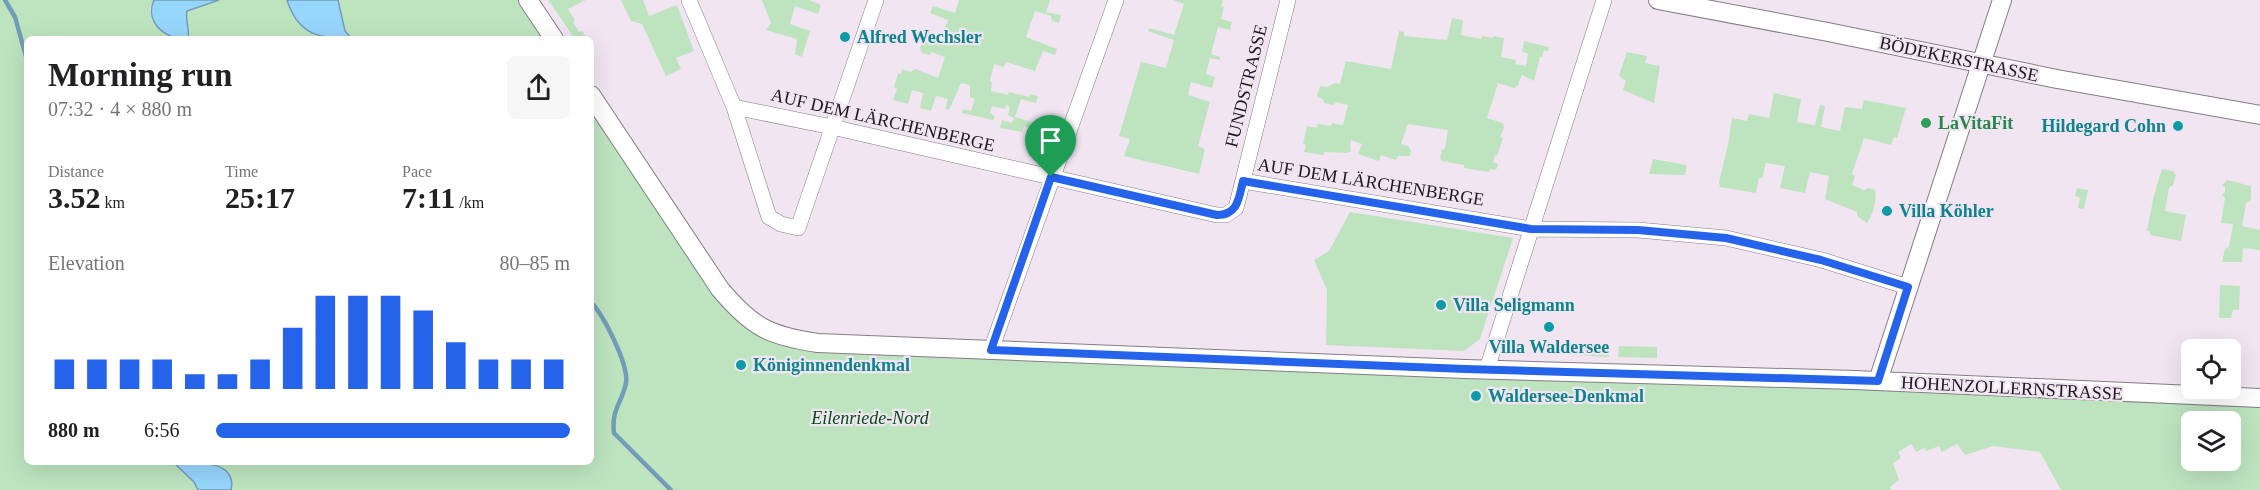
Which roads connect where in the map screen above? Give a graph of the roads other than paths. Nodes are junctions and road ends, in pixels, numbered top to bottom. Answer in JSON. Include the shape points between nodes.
{"nodes":[{"id":1,"x":528,"y":0,"type":"edge"},
{"id":2,"x":689,"y":0,"type":"edge"},
{"id":3,"x":876,"y":0,"type":"edge"},
{"id":4,"x":1116,"y":0,"type":"edge"},
{"id":5,"x":1288,"y":0,"type":"edge"},
{"id":6,"x":1604,"y":0,"type":"edge"},
{"id":7,"x":1658,"y":0,"type":"edge"},
{"id":8,"x":2002,"y":0,"type":"edge"},
{"id":9,"x":552,"y":36,"type":"edge"},
{"id":10,"x":1981,"y":64,"type":"junction"},
{"id":11,"x":594,"y":100,"type":"edge"},
{"id":12,"x":734,"y":107,"type":"junction"},
{"id":13,"x":2260,"y":115,"type":"edge"},
{"id":14,"x":832,"y":127,"type":"junction"},
{"id":15,"x":1051,"y":177,"type":"junction"},
{"id":16,"x":1243,"y":181,"type":"junction"},
{"id":17,"x":1531,"y":229,"type":"junction"},
{"id":18,"x":1908,"y":287,"type":"junction"},
{"id":19,"x":991,"y":350,"type":"junction"},
{"id":20,"x":1487,"y":369,"type":"junction"},
{"id":21,"x":1878,"y":381,"type":"junction"},
{"id":22,"x":2260,"y":398,"type":"edge"}],
"edges":[{"from":1,"to":9,"type":"street"},
{"from":2,"to":12,"type":"street"},
{"from":3,"to":14,"type":"street"},
{"from":4,"to":15,"type":"street"},
{"from":5,"to":16,"type":"street","name":"FUNDSTRASSE"},
{"from":6,"to":17,"type":"street"},
{"from":7,"to":10,"type":"street","name":"BÖDEKERSTRASSE"},
{"from":8,"to":10,"type":"street"},
{"from":10,"to":13,"type":"street","name":"BÖDEKERSTRASSE"},
{"from":10,"to":18,"type":"street"},
{"from":11,"to":19,"type":"street","name":"HOHENZOLLERNSTRASSE","via":[[716,284],[740,313],[760,327],[778,336],[818,343]]},
{"from":12,"to":14,"type":"street","name":"AUF DEM LÄRCHENBERGE"},
{"from":12,"to":14,"type":"street","via":[[769,217],[798,228]]},
{"from":14,"to":15,"type":"street","name":"AUF DEM LÄRCHENBERGE"},
{"from":15,"to":16,"type":"street","name":"AUF DEM LÄRCHENBERGE","via":[[1217,215],[1226,215],[1236,208]]},
{"from":15,"to":19,"type":"street"},
{"from":16,"to":17,"type":"street","name":"AUF DEM LÄRCHENBERGE"},
{"from":17,"to":18,"type":"street","name":"AUF DEM LÄRCHENBERGE","via":[[1638,230],[1726,238],[1821,260]]},
{"from":17,"to":20,"type":"street"},
{"from":18,"to":21,"type":"street"},
{"from":19,"to":20,"type":"street","name":"HOHENZOLLERNSTRASSE"},
{"from":20,"to":21,"type":"street","name":"HOHENZOLLERNSTRASSE"},
{"from":21,"to":22,"type":"street","name":"HOHENZOLLERNSTRASSE"}]}
